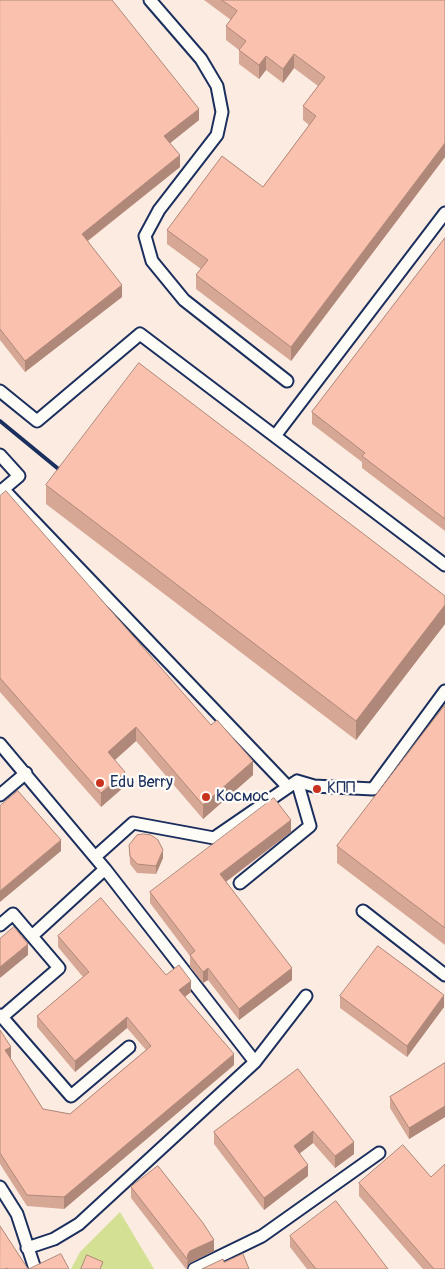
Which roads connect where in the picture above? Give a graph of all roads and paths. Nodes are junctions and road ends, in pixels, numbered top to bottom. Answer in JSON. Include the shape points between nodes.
{"nodes":[{"id":1,"x":150,"y":0,"type":"edge"},
{"id":2,"x":445,"y":213,"type":"edge"},
{"id":3,"x":287,"y":381,"type":"dead end"},
{"id":4,"x":0,"y":390,"type":"edge"},
{"id":5,"x":275,"y":436,"type":"junction"},
{"id":6,"x":0,"y":455,"type":"edge"},
{"id":7,"x":2,"y":491,"type":"edge"},
{"id":8,"x":445,"y":564,"type":"edge"},
{"id":9,"x":445,"y":691,"type":"edge"},
{"id":10,"x":0,"y":744,"type":"edge"},
{"id":11,"x":26,"y":774,"type":"junction"},
{"id":12,"x":292,"y":784,"type":"junction"},
{"id":13,"x":0,"y":795,"type":"edge"},
{"id":14,"x":95,"y":856,"type":"junction"},
{"id":15,"x":105,"y":869,"type":"junction"},
{"id":16,"x":240,"y":883,"type":"dead end"},
{"id":17,"x":363,"y":911,"type":"dead end"},
{"id":18,"x":0,"y":925,"type":"edge"},
{"id":19,"x":32,"y":936,"type":"junction"},
{"id":20,"x":445,"y":975,"type":"edge"},
{"id":21,"x":306,"y":996,"type":"dead end"},
{"id":22,"x":1,"y":1016,"type":"edge"},
{"id":23,"x":129,"y":1047,"type":"dead end"},
{"id":24,"x":255,"y":1062,"type":"junction"},
{"id":25,"x":379,"y":1153,"type":"dead end"},
{"id":26,"x":0,"y":1187,"type":"edge"},
{"id":27,"x":27,"y":1248,"type":"junction"},
{"id":28,"x":35,"y":1269,"type":"edge"},
{"id":29,"x":194,"y":1269,"type":"edge"}],
"edges":[{"from":1,"to":3,"type":"lane","via":[[201,59],[217,86],[222,112],[217,135],[159,210],[145,236],[152,261],[184,300]]},
{"from":2,"to":5,"type":"lane"},
{"from":4,"to":5,"type":"lane","via":[[37,421],[140,334]]},
{"from":5,"to":8,"type":"lane"},
{"from":6,"to":7,"type":"lane","via":[[19,476]]},
{"from":7,"to":12,"type":"lane"},
{"from":9,"to":12,"type":"lane","via":[[373,789]]},
{"from":10,"to":11,"type":"lane"},
{"from":11,"to":13,"type":"lane"},
{"from":11,"to":14,"type":"lane"},
{"from":12,"to":14,"type":"lane","via":[[214,838],[133,823]]},
{"from":12,"to":16,"type":"lane","via":[[310,826]]},
{"from":14,"to":15,"type":"lane"},
{"from":15,"to":19,"type":"lane"},
{"from":15,"to":24,"type":"lane"},
{"from":17,"to":20,"type":"lane"},
{"from":18,"to":19,"type":"lane","via":[[13,914]]},
{"from":19,"to":22,"type":"lane","via":[[59,968]]},
{"from":21,"to":24,"type":"lane"},
{"from":22,"to":23,"type":"lane","via":[[71,1096]]},
{"from":24,"to":27,"type":"lane","via":[[79,1224],[54,1239]]},
{"from":25,"to":29,"type":"lane","via":[[262,1236]]},
{"from":26,"to":27,"type":"lane","via":[[17,1214]]},
{"from":27,"to":28,"type":"lane"}]}
